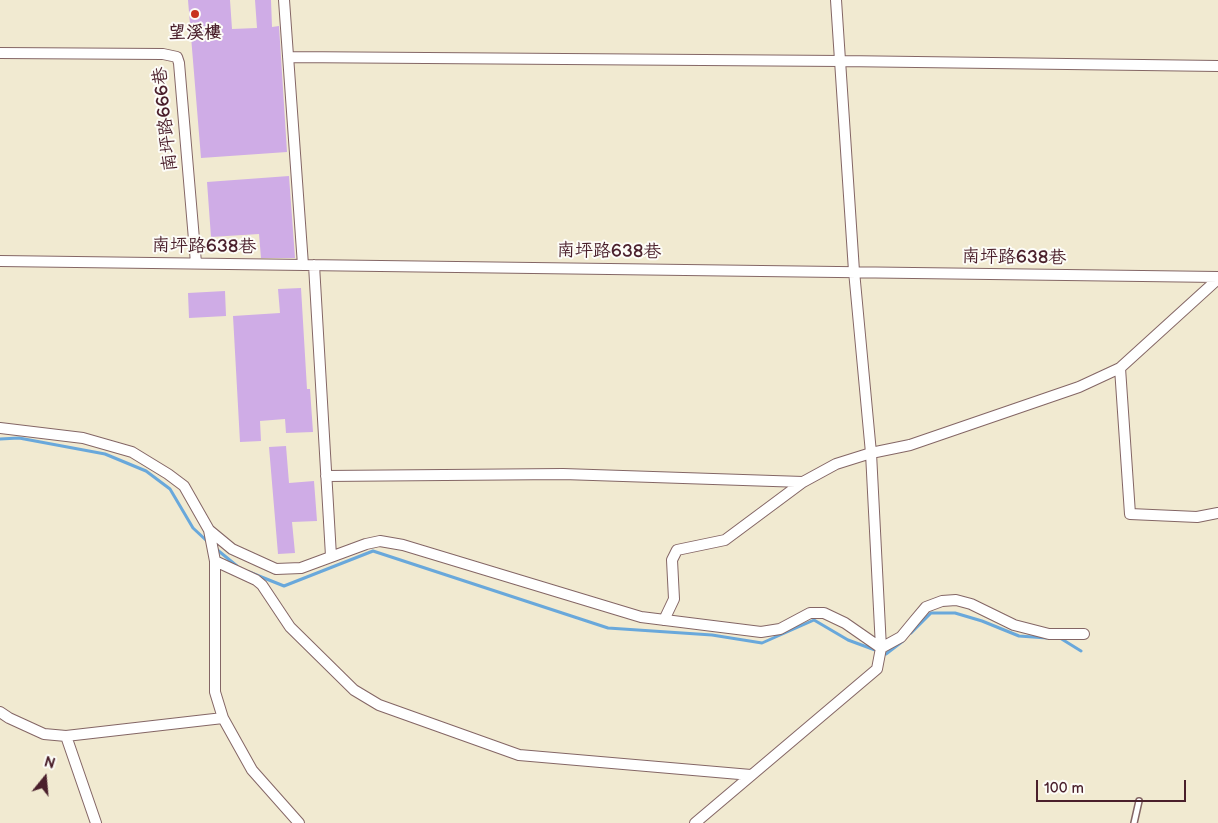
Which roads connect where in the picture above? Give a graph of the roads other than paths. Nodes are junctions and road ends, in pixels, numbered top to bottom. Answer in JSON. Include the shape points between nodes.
{"nodes":[{"id":1,"x":284,"y":0,"type":"edge"},
{"id":2,"x":836,"y":0,"type":"edge"},
{"id":3,"x":0,"y":53,"type":"edge"},
{"id":4,"x":288,"y":57,"type":"junction"},
{"id":5,"x":841,"y":61,"type":"junction"},
{"id":6,"x":1218,"y":66,"type":"edge"},
{"id":7,"x":0,"y":261,"type":"edge"},
{"id":8,"x":196,"y":263,"type":"junction"},
{"id":9,"x":303,"y":265,"type":"junction"},
{"id":10,"x":314,"y":265,"type":"junction"},
{"id":11,"x":854,"y":272,"type":"junction"},
{"id":12,"x":1218,"y":278,"type":"edge"},
{"id":13,"x":1120,"y":368,"type":"junction"},
{"id":14,"x":0,"y":428,"type":"edge"},
{"id":15,"x":871,"y":453,"type":"junction"},
{"id":16,"x":326,"y":476,"type":"junction"},
{"id":17,"x":803,"y":482,"type":"junction"},
{"id":18,"x":1218,"y":513,"type":"edge"},
{"id":19,"x":210,"y":530,"type":"junction"},
{"id":20,"x":331,"y":556,"type":"junction"},
{"id":21,"x":215,"y":561,"type":"junction"},
{"id":22,"x":664,"y":620,"type":"junction"},
{"id":23,"x":1084,"y":634,"type":"dead end"},
{"id":24,"x":881,"y":648,"type":"junction"},
{"id":25,"x":0,"y":712,"type":"edge"},
{"id":26,"x":223,"y":718,"type":"junction"},
{"id":27,"x":66,"y":736,"type":"junction"},
{"id":28,"x":751,"y":776,"type":"junction"},
{"id":29,"x":1140,"y":801,"type":"dead end"},
{"id":30,"x":96,"y":823,"type":"edge"},
{"id":31,"x":299,"y":823,"type":"edge"},
{"id":32,"x":695,"y":823,"type":"edge"},
{"id":33,"x":1134,"y":823,"type":"edge"}],
"edges":[{"from":1,"to":4,"type":"street"},
{"from":2,"to":5,"type":"street"},
{"from":3,"to":8,"type":"street","name":"南坪路666巷","via":[[163,54],[177,57]]},
{"from":4,"to":5,"type":"street"},
{"from":4,"to":9,"type":"street"},
{"from":5,"to":6,"type":"street"},
{"from":5,"to":11,"type":"street"},
{"from":7,"to":8,"type":"street","name":"南坪路638巷"},
{"from":8,"to":9,"type":"street","name":"南坪路638巷"},
{"from":9,"to":10,"type":"street","name":"南坪路638巷"},
{"from":10,"to":11,"type":"street","name":"南坪路638巷"},
{"from":10,"to":16,"type":"street"},
{"from":11,"to":12,"type":"street","name":"南坪路638巷"},
{"from":11,"to":15,"type":"street"},
{"from":12,"to":13,"type":"street"},
{"from":13,"to":15,"type":"street","via":[[1079,387],[919,442]]},
{"from":13,"to":18,"type":"street","via":[[1130,514],[1197,517]]},
{"from":14,"to":19,"type":"street","via":[[83,438],[132,452],[184,486]]},
{"from":15,"to":17,"type":"street","via":[[836,464]]},
{"from":15,"to":24,"type":"street"},
{"from":16,"to":17,"type":"street","via":[[563,474]]},
{"from":16,"to":20,"type":"street"},
{"from":17,"to":22,"type":"street","via":[[725,540],[677,550],[672,560],[674,599]]},
{"from":19,"to":20,"type":"street","via":[[232,549],[276,569],[301,568]]},
{"from":19,"to":21,"type":"street"},
{"from":20,"to":22,"type":"street","via":[[366,544],[388,542],[641,617]]},
{"from":21,"to":26,"type":"street","via":[[215,692]]},
{"from":21,"to":28,"type":"street","via":[[262,585],[290,627],[354,690],[379,705],[519,755]]},
{"from":22,"to":24,"type":"street","via":[[761,632],[780,629],[810,613],[824,613]]},
{"from":23,"to":24,"type":"street","via":[[1049,634],[1014,625],[972,604],[956,600],[926,607],[901,636]]},
{"from":24,"to":28,"type":"street","via":[[877,669]]},
{"from":25,"to":27,"type":"street","via":[[44,734]]},
{"from":26,"to":27,"type":"street"},
{"from":26,"to":31,"type":"street","via":[[252,770]]},
{"from":27,"to":30,"type":"street"},
{"from":28,"to":32,"type":"street"},
{"from":29,"to":33,"type":"lane"}]}
